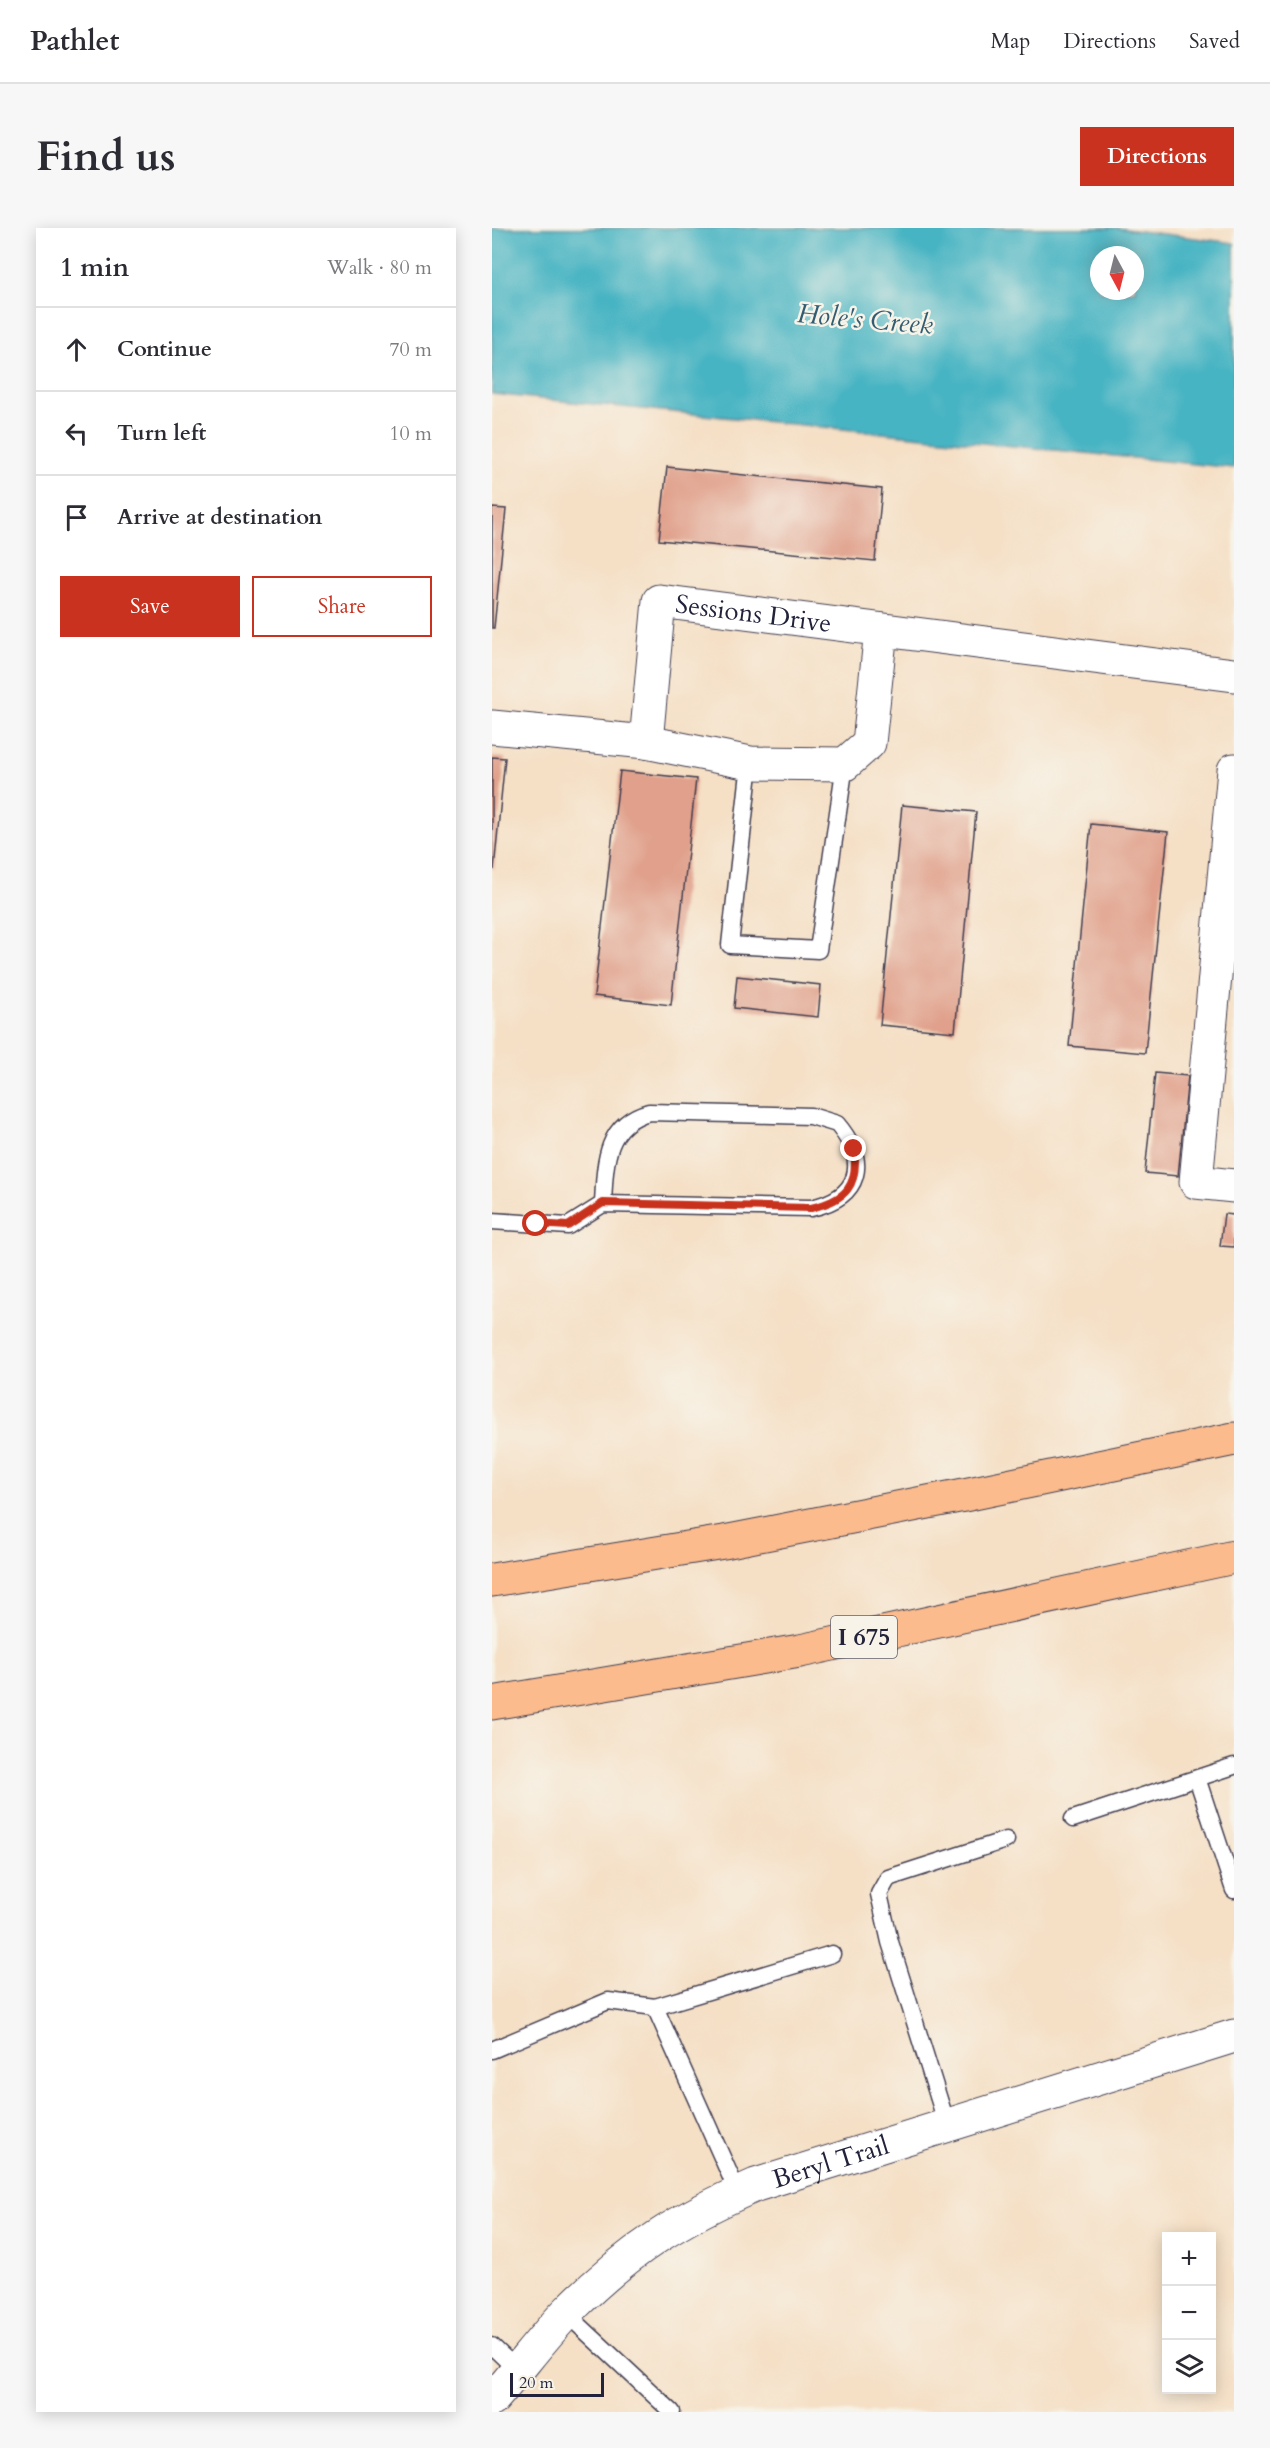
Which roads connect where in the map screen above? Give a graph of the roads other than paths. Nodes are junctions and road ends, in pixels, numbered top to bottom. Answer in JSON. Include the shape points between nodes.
{"nodes":[{"id":1,"x":881,"y":630,"type":"junction"},
{"id":2,"x":1234,"y":675,"type":"edge"},
{"id":3,"x":492,"y":727,"type":"edge"},
{"id":4,"x":646,"y":742,"type":"junction"},
{"id":5,"x":750,"y":763,"type":"junction"},
{"id":6,"x":845,"y":764,"type":"junction"},
{"id":7,"x":1234,"y":770,"type":"edge"},
{"id":8,"x":1234,"y":1186,"type":"edge"},
{"id":9,"x":603,"y":1203,"type":"junction"},
{"id":10,"x":492,"y":1221,"type":"edge"},
{"id":11,"x":1234,"y":1438,"type":"edge"},
{"id":12,"x":1234,"y":1557,"type":"edge"},
{"id":13,"x":492,"y":1580,"type":"edge"},
{"id":14,"x":492,"y":1703,"type":"edge"},
{"id":15,"x":1234,"y":1766,"type":"edge"},
{"id":16,"x":1197,"y":1778,"type":"junction"},
{"id":17,"x":1073,"y":1819,"type":"dead end"},
{"id":18,"x":1006,"y":1840,"type":"dead end"},
{"id":19,"x":1234,"y":1890,"type":"edge"},
{"id":20,"x":832,"y":1954,"type":"dead end"},
{"id":21,"x":655,"y":2007,"type":"junction"},
{"id":22,"x":1234,"y":2036,"type":"edge"},
{"id":23,"x":492,"y":2050,"type":"edge"},
{"id":24,"x":947,"y":2126,"type":"junction"},
{"id":25,"x":738,"y":2193,"type":"junction"},
{"id":26,"x":566,"y":2313,"type":"junction"},
{"id":27,"x":492,"y":2346,"type":"edge"},
{"id":28,"x":517,"y":2370,"type":"junction"},
{"id":29,"x":492,"y":2400,"type":"edge"},
{"id":30,"x":672,"y":2412,"type":"edge"}],
"edges":[{"from":1,"to":2,"type":"street","name":"Sessions Drive"},
{"from":1,"to":4,"type":"street","name":"Sessions Drive","via":[[659,601]]},
{"from":1,"to":6,"type":"street","via":[[869,743]]},
{"from":3,"to":4,"type":"street"},
{"from":4,"to":5,"type":"street"},
{"from":5,"to":6,"type":"street"},
{"from":5,"to":6,"type":"lane","via":[[730,945],[818,950]]},
{"from":7,"to":8,"type":"street","via":[[1196,1182]]},
{"from":9,"to":9,"type":"lane","via":[[811,1208],[842,1196],[852,1184],[856,1167],[854,1149],[837,1124],[811,1116],[649,1112],[627,1123],[611,1143],[605,1161]]},
{"from":9,"to":10,"type":"lane","via":[[568,1226]]},
{"from":11,"to":13,"type":"highway","via":[[724,1542]]},
{"from":12,"to":14,"type":"highway","number":"I 675","via":[[800,1651]]},
{"from":15,"to":16,"type":"lane"},
{"from":16,"to":17,"type":"lane"},
{"from":16,"to":19,"type":"lane"},
{"from":18,"to":24,"type":"lane","via":[[888,1878],[879,1894]]},
{"from":20,"to":21,"type":"lane"},
{"from":21,"to":23,"type":"lane","via":[[608,2001]]},
{"from":21,"to":25,"type":"lane"},
{"from":22,"to":24,"type":"street","name":"Beryl Trail"},
{"from":24,"to":25,"type":"street","name":"Beryl Trail"},
{"from":25,"to":26,"type":"street","name":"Beryl Trail","via":[[652,2239],[608,2272]]},
{"from":26,"to":28,"type":"street","name":"Beryl Trail"},
{"from":26,"to":30,"type":"lane"},
{"from":27,"to":28,"type":"lane"},
{"from":28,"to":29,"type":"street","name":"Beryl Trail"}]}
